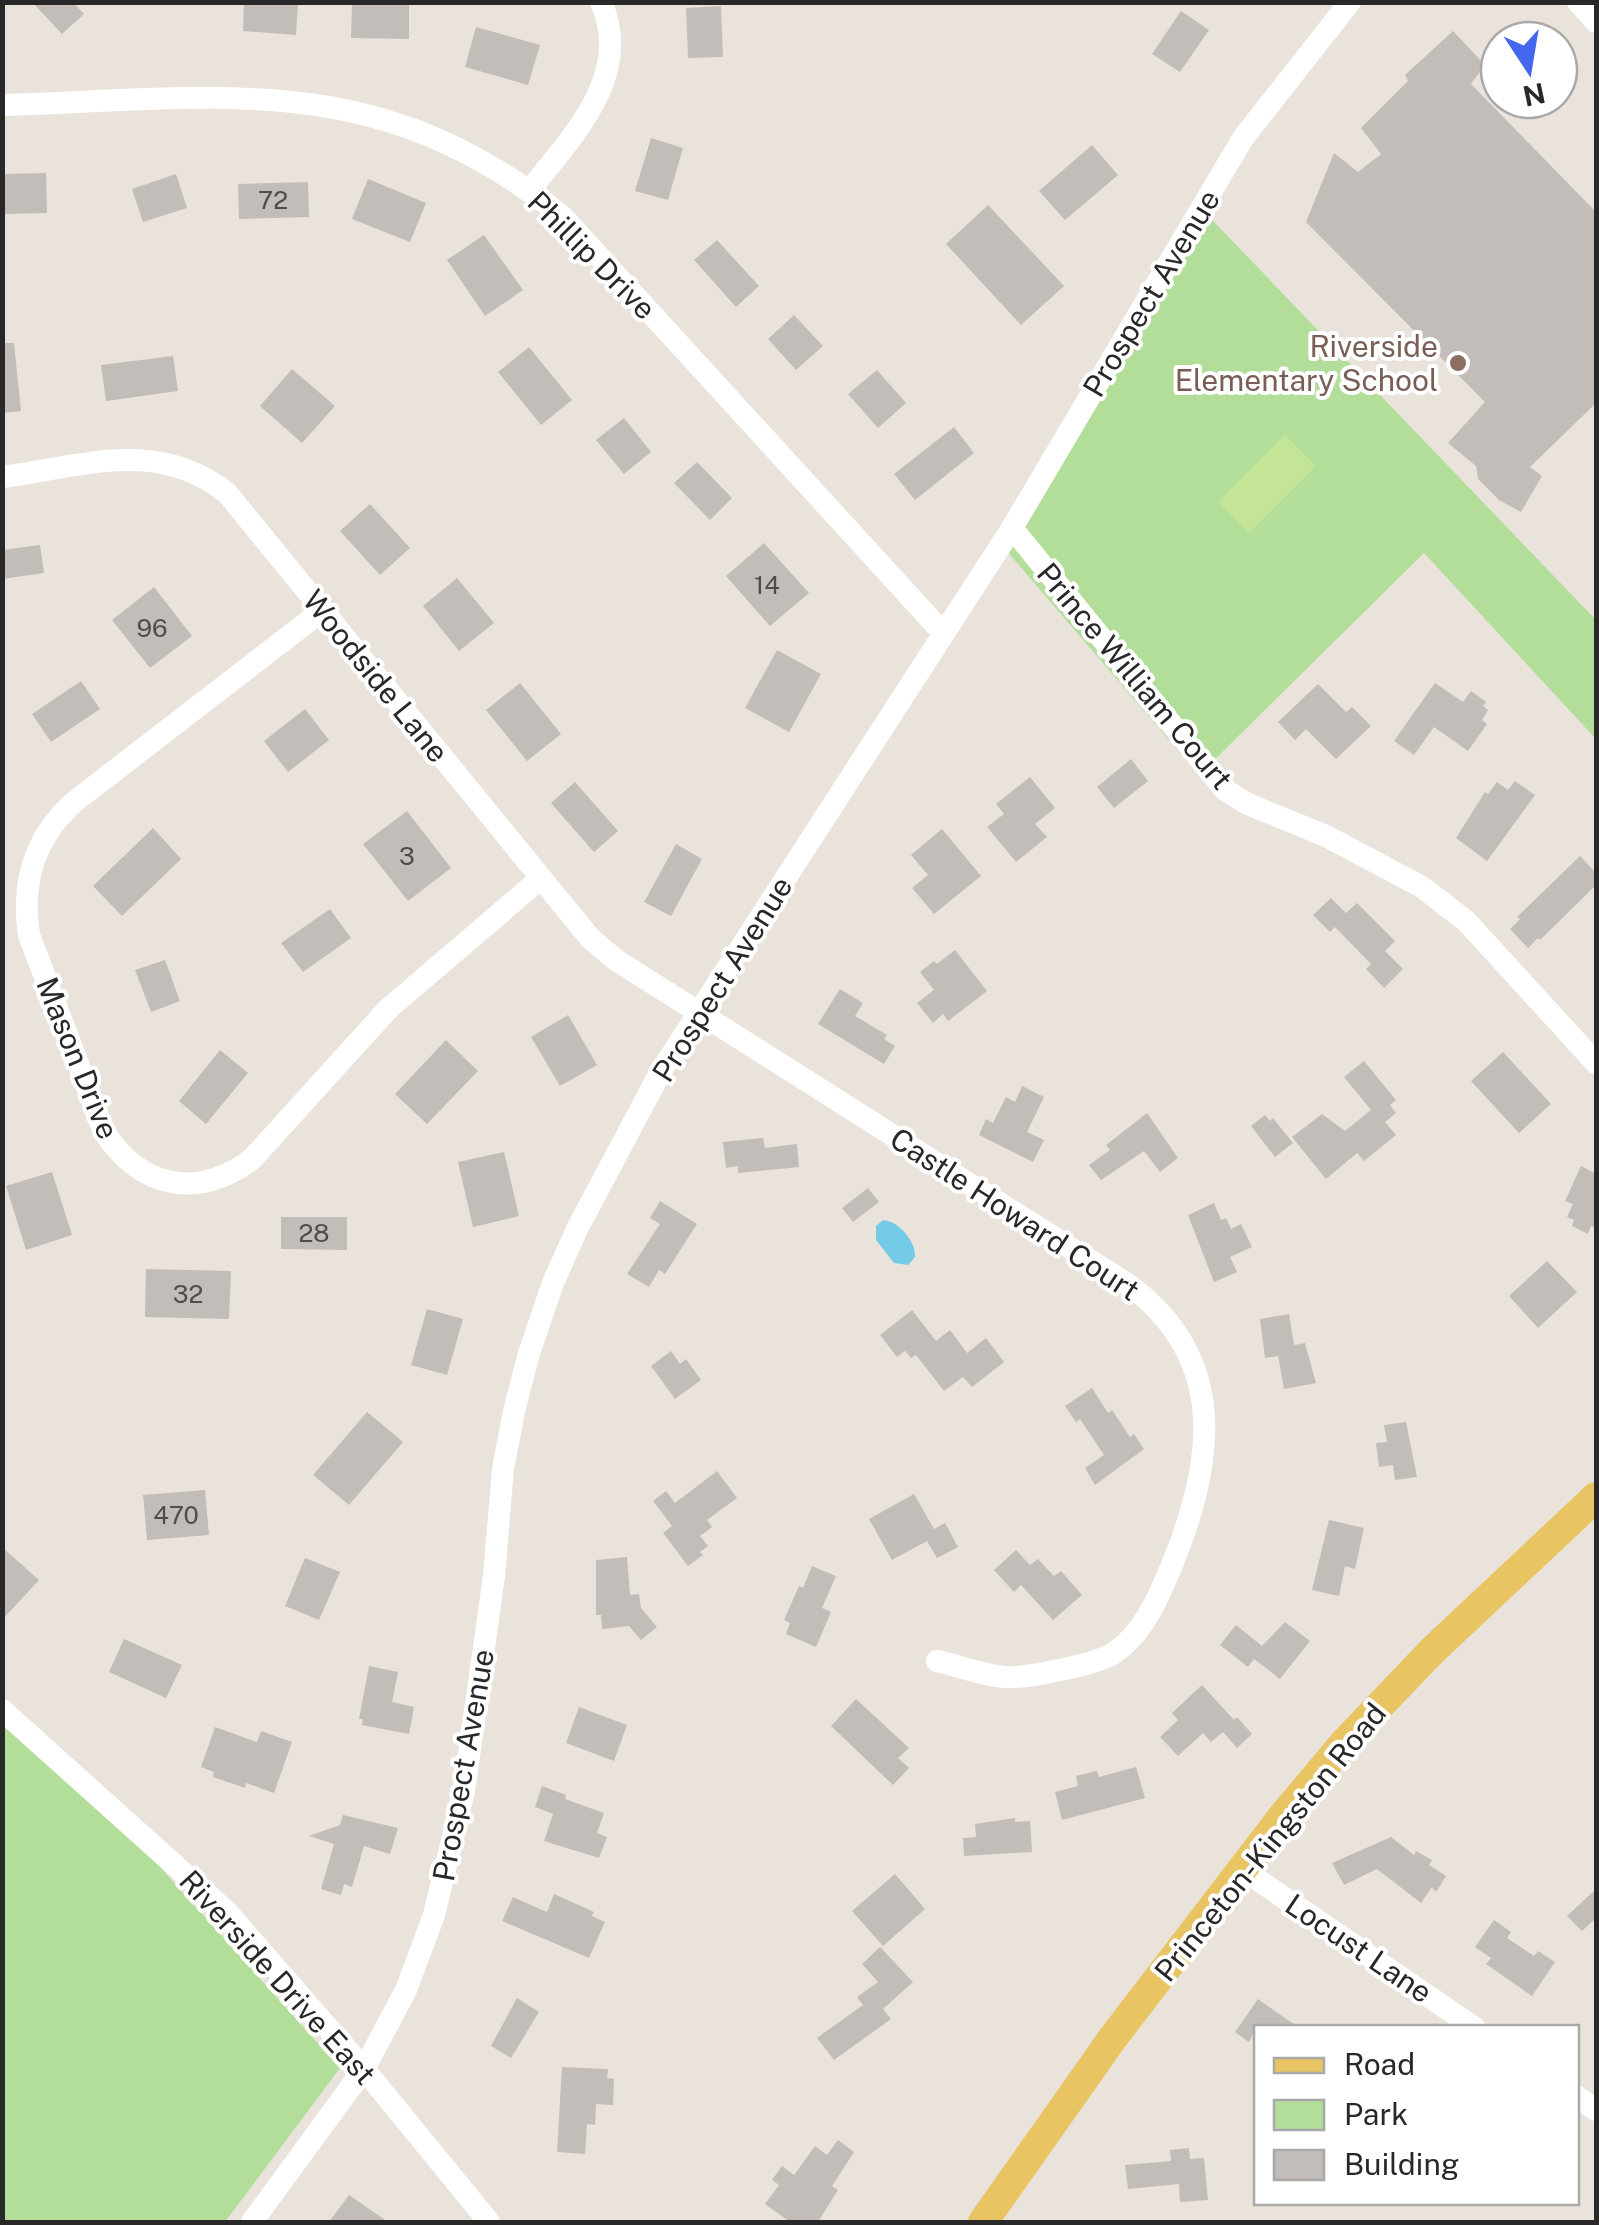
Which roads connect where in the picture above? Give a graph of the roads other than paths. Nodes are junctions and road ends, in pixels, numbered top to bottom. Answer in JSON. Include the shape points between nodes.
{"nodes":[{"id":1,"x":601,"y":2,"type":"edge"},
{"id":2,"x":1350,"y":2,"type":"edge"},
{"id":3,"x":1578,"y":2,"type":"edge"},
{"id":4,"x":1596,"y":22,"type":"edge"},
{"id":5,"x":2,"y":106,"type":"edge"},
{"id":6,"x":530,"y":190,"type":"junction"},
{"id":7,"x":2,"y":478,"type":"edge"},
{"id":8,"x":1012,"y":528,"type":"junction"},
{"id":9,"x":323,"y":610,"type":"junction"},
{"id":10,"x":944,"y":634,"type":"junction"},
{"id":11,"x":540,"y":879,"type":"junction"},
{"id":12,"x":700,"y":1010,"type":"junction"},
{"id":13,"x":1596,"y":1064,"type":"edge"},
{"id":14,"x":1596,"y":1497,"type":"edge"},
{"id":15,"x":937,"y":1661,"type":"dead end"},
{"id":16,"x":2,"y":1710,"type":"edge"},
{"id":17,"x":1242,"y":1869,"type":"junction"},
{"id":18,"x":1471,"y":2025,"type":"edge"},
{"id":19,"x":364,"y":2068,"type":"junction"},
{"id":20,"x":252,"y":2222,"type":"edge"},
{"id":21,"x":490,"y":2222,"type":"edge"},
{"id":22,"x":983,"y":2222,"type":"edge"}],
"edges":[{"from":1,"to":6,"type":"street","via":[[610,36],[603,88]]},
{"from":2,"to":8,"type":"street","name":"Prospect Avenue","via":[[1243,138]]},
{"from":3,"to":4,"type":"street"},
{"from":5,"to":6,"type":"street","name":"Phillip Drive","via":[[298,100],[404,124]]},
{"from":6,"to":10,"type":"street","name":"Phillip Drive","via":[[562,216]]},
{"from":7,"to":9,"type":"street","name":"Woodside Lane","via":[[134,460],[184,467],[227,493]]},
{"from":8,"to":10,"type":"street","name":"Prospect Avenue"},
{"from":8,"to":13,"type":"street","name":"Prince William Court","via":[[1226,790],[1422,888],[1466,922]]},
{"from":9,"to":11,"type":"street","name":"Woodside Lane"},
{"from":9,"to":11,"type":"street","name":"Mason Drive","via":[[74,802],[33,858],[26,884],[29,934],[116,1150],[132,1166],[172,1182],[204,1182],[234,1172],[388,1009]]},
{"from":10,"to":12,"type":"street","name":"Prospect Avenue"},
{"from":11,"to":12,"type":"street","name":"Woodside Lane","via":[[616,960]]},
{"from":12,"to":15,"type":"street","name":"Castle Howard Court","via":[[1129,1284],[1163,1314],[1195,1368],[1206,1429],[1201,1475],[1144,1623],[1114,1654],[1074,1667],[1006,1678]]},
{"from":12,"to":19,"type":"street","name":"Prospect Avenue","via":[[577,1228],[529,1353],[503,1469],[489,1615],[451,1854],[406,1990]]},
{"from":14,"to":17,"type":"main road","name":"Princeton-Kingston Road","via":[[1346,1741]]},
{"from":16,"to":19,"type":"street","name":"Riverside Drive East","via":[[227,1912]]},
{"from":17,"to":18,"type":"street","name":"Locust Lane"},
{"from":17,"to":22,"type":"main road","name":"Princeton-Kingston Road"},
{"from":19,"to":20,"type":"street","name":"Prospect Avenue"},
{"from":19,"to":21,"type":"street","name":"Riverside Drive East"}]}
